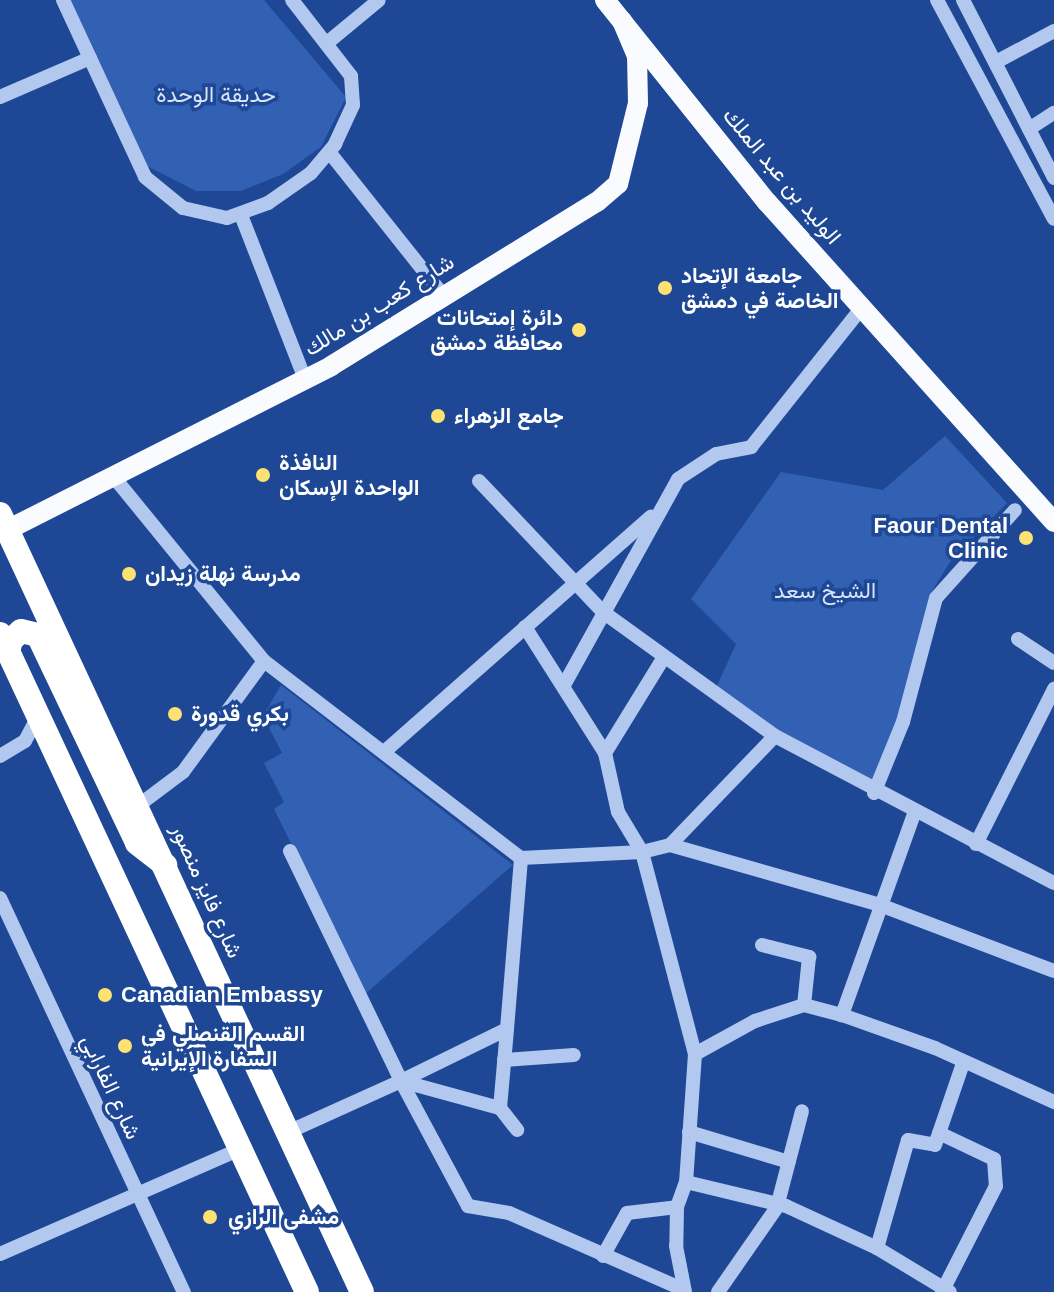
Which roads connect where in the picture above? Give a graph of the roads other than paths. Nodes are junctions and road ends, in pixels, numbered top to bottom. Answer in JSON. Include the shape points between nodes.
{"nodes":[{"id":1,"x":63,"y":0,"type":"edge"},
{"id":2,"x":292,"y":0,"type":"edge"},
{"id":3,"x":379,"y":0,"type":"edge"},
{"id":4,"x":605,"y":0,"type":"edge"},
{"id":5,"x":937,"y":0,"type":"edge"},
{"id":6,"x":963,"y":0,"type":"edge"},
{"id":7,"x":622,"y":21,"type":"junction"},
{"id":8,"x":1054,"y":31,"type":"edge"},
{"id":9,"x":327,"y":43,"type":"junction"},
{"id":10,"x":90,"y":58,"type":"junction"},
{"id":11,"x":996,"y":62,"type":"junction"},
{"id":12,"x":0,"y":97,"type":"edge"},
{"id":13,"x":1054,"y":113,"type":"edge"},
{"id":14,"x":1029,"y":129,"type":"junction"},
{"id":15,"x":330,"y":153,"type":"junction"},
{"id":16,"x":1054,"y":178,"type":"edge"},
{"id":17,"x":241,"y":215,"type":"junction"},
{"id":18,"x":1054,"y":219,"type":"edge"},
{"id":19,"x":442,"y":294,"type":"junction"},
{"id":20,"x":863,"y":306,"type":"junction"},
{"id":21,"x":305,"y":379,"type":"junction"},
{"id":22,"x":113,"y":476,"type":"junction"},
{"id":23,"x":479,"y":481,"type":"dead end"},
{"id":24,"x":1015,"y":510,"type":"dead end"},
{"id":25,"x":658,"y":511,"type":"junction"},
{"id":26,"x":1054,"y":522,"type":"edge"},
{"id":27,"x":2,"y":525,"type":"edge"},
{"id":28,"x":575,"y":584,"type":"junction"},
{"id":29,"x":603,"y":612,"type":"junction"},
{"id":30,"x":525,"y":627,"type":"junction"},
{"id":31,"x":1018,"y":639,"type":"dead end"},
{"id":32,"x":4,"y":643,"type":"edge"},
{"id":33,"x":664,"y":657,"type":"junction"},
{"id":34,"x":264,"y":661,"type":"junction"},
{"id":35,"x":1054,"y":663,"type":"edge"},
{"id":36,"x":564,"y":685,"type":"junction"},
{"id":37,"x":1054,"y":689,"type":"edge"},
{"id":38,"x":38,"y":717,"type":"junction"},
{"id":39,"x":775,"y":736,"type":"junction"},
{"id":40,"x":384,"y":752,"type":"junction"},
{"id":41,"x":605,"y":753,"type":"junction"},
{"id":42,"x":0,"y":756,"type":"edge"},
{"id":43,"x":874,"y":793,"type":"junction"},
{"id":44,"x":139,"y":805,"type":"junction"},
{"id":45,"x":914,"y":814,"type":"junction"},
{"id":46,"x":976,"y":844,"type":"junction"},
{"id":47,"x":670,"y":845,"type":"junction"},
{"id":48,"x":290,"y":851,"type":"dead end"},
{"id":49,"x":642,"y":852,"type":"junction"},
{"id":50,"x":521,"y":858,"type":"junction"},
{"id":51,"x":168,"y":866,"type":"junction"},
{"id":52,"x":1054,"y":883,"type":"edge"},
{"id":53,"x":0,"y":898,"type":"edge"},
{"id":54,"x":880,"y":905,"type":"junction"},
{"id":55,"x":762,"y":945,"type":"dead end"},
{"id":56,"x":1054,"y":971,"type":"edge"},
{"id":57,"x":804,"y":1005,"type":"junction"},
{"id":58,"x":842,"y":1015,"type":"junction"},
{"id":59,"x":507,"y":1029,"type":"junction"},
{"id":60,"x":695,"y":1054,"type":"junction"},
{"id":61,"x":574,"y":1055,"type":"dead end"},
{"id":62,"x":504,"y":1060,"type":"junction"},
{"id":63,"x":963,"y":1063,"type":"junction"},
{"id":64,"x":401,"y":1081,"type":"junction"},
{"id":65,"x":1054,"y":1102,"type":"edge"},
{"id":66,"x":500,"y":1108,"type":"junction"},
{"id":67,"x":802,"y":1111,"type":"dead end"},
{"id":68,"x":517,"y":1130,"type":"dead end"},
{"id":69,"x":689,"y":1132,"type":"junction"},
{"id":70,"x":286,"y":1133,"type":"junction"},
{"id":71,"x":939,"y":1133,"type":"junction"},
{"id":72,"x":240,"y":1149,"type":"junction"},
{"id":73,"x":789,"y":1162,"type":"junction"},
{"id":74,"x":686,"y":1182,"type":"junction"},
{"id":75,"x":135,"y":1192,"type":"junction"},
{"id":76,"x":677,"y":1207,"type":"junction"},
{"id":77,"x":777,"y":1207,"type":"junction"},
{"id":78,"x":877,"y":1248,"type":"junction"},
{"id":79,"x":0,"y":1254,"type":"edge"},
{"id":80,"x":603,"y":1256,"type":"junction"},
{"id":81,"x":683,"y":1291,"type":"edge"},
{"id":82,"x":945,"y":1291,"type":"edge"},
{"id":83,"x":184,"y":1292,"type":"edge"},
{"id":84,"x":307,"y":1292,"type":"edge"},
{"id":85,"x":362,"y":1292,"type":"edge"},
{"id":86,"x":718,"y":1292,"type":"edge"}],
"edges":[{"from":1,"to":10,"type":"street"},
{"from":2,"to":9,"type":"street"},
{"from":3,"to":9,"type":"street"},
{"from":4,"to":7,"type":"main road","name":"الوليد بن عبد الملك"},
{"from":5,"to":18,"type":"street"},
{"from":6,"to":11,"type":"street"},
{"from":7,"to":19,"type":"main road","name":"شارع كعب بن مالك","via":[[637,56],[638,103],[618,184],[597,202]]},
{"from":7,"to":20,"type":"main road","name":"الوليد بن عبد الملك","via":[[767,202]]},
{"from":8,"to":11,"type":"street"},
{"from":9,"to":15,"type":"street","via":[[351,76],[355,91]]},
{"from":10,"to":12,"type":"street"},
{"from":10,"to":17,"type":"street","via":[[153,186],[197,213]]},
{"from":11,"to":14,"type":"street"},
{"from":13,"to":14,"type":"street"},
{"from":14,"to":16,"type":"street"},
{"from":15,"to":17,"type":"street","via":[[300,182]]},
{"from":15,"to":19,"type":"street"},
{"from":17,"to":21,"type":"street"},
{"from":19,"to":21,"type":"main road","name":"شارع كعب بن مالك"},
{"from":20,"to":25,"type":"street","via":[[751,447],[716,454],[678,479]]},
{"from":20,"to":26,"type":"main road","name":"الوليد بن عبد الملك"},
{"from":21,"to":22,"type":"main road","name":"شارع كعب بن مالك"},
{"from":22,"to":27,"type":"main road","name":"شارع كعب بن مالك"},
{"from":22,"to":34,"type":"street"},
{"from":23,"to":28,"type":"street"},
{"from":24,"to":43,"type":"street","via":[[936,598],[903,722]]},
{"from":25,"to":28,"type":"street"},
{"from":25,"to":29,"type":"street"},
{"from":27,"to":44,"type":"highway","name":"شارع فايز منصور"},
{"from":28,"to":29,"type":"street"},
{"from":28,"to":30,"type":"street"},
{"from":29,"to":33,"type":"street"},
{"from":29,"to":36,"type":"street"},
{"from":30,"to":36,"type":"street"},
{"from":30,"to":40,"type":"street"},
{"from":31,"to":35,"type":"street"},
{"from":32,"to":38,"type":"highway"},
{"from":32,"to":51,"type":"highway","via":[[21,631],[38,635],[137,843]]},
{"from":33,"to":39,"type":"street"},
{"from":33,"to":41,"type":"street"},
{"from":34,"to":40,"type":"street"},
{"from":34,"to":44,"type":"street","via":[[183,772]]},
{"from":36,"to":41,"type":"street"},
{"from":37,"to":46,"type":"street"},
{"from":38,"to":42,"type":"street","via":[[25,741]]},
{"from":38,"to":72,"type":"highway"},
{"from":39,"to":43,"type":"street"},
{"from":39,"to":47,"type":"street"},
{"from":40,"to":50,"type":"street"},
{"from":41,"to":49,"type":"street","via":[[618,812]]},
{"from":43,"to":45,"type":"street"},
{"from":44,"to":51,"type":"highway","name":"شارع فايز منصور"},
{"from":45,"to":46,"type":"street"},
{"from":45,"to":54,"type":"street"},
{"from":46,"to":52,"type":"street"},
{"from":47,"to":49,"type":"street"},
{"from":47,"to":54,"type":"street"},
{"from":48,"to":64,"type":"street"},
{"from":49,"to":50,"type":"street"},
{"from":49,"to":60,"type":"street"},
{"from":50,"to":59,"type":"street"},
{"from":51,"to":70,"type":"highway","name":"شارع فايز منصور"},
{"from":53,"to":75,"type":"street","name":"شارع الفارابي"},
{"from":54,"to":56,"type":"street"},
{"from":54,"to":58,"type":"street"},
{"from":55,"to":57,"type":"street","via":[[809,957]]},
{"from":57,"to":58,"type":"street"},
{"from":57,"to":60,"type":"street","via":[[755,1021]]},
{"from":58,"to":63,"type":"street"},
{"from":59,"to":62,"type":"street"},
{"from":59,"to":64,"type":"street"},
{"from":60,"to":69,"type":"street"},
{"from":61,"to":62,"type":"street"},
{"from":62,"to":66,"type":"street"},
{"from":63,"to":65,"type":"street"},
{"from":63,"to":71,"type":"street"},
{"from":64,"to":66,"type":"street"},
{"from":64,"to":70,"type":"street"},
{"from":64,"to":80,"type":"street","via":[[468,1206],[509,1213]]},
{"from":66,"to":68,"type":"street"},
{"from":67,"to":73,"type":"street"},
{"from":69,"to":73,"type":"street"},
{"from":69,"to":74,"type":"street"},
{"from":70,"to":85,"type":"highway","name":"شارع فايز منصور"},
{"from":71,"to":78,"type":"street","via":[[935,1145],[908,1140]]},
{"from":71,"to":82,"type":"street","via":[[994,1159],[996,1186]]},
{"from":72,"to":75,"type":"street"},
{"from":72,"to":84,"type":"highway"},
{"from":73,"to":77,"type":"street"},
{"from":74,"to":76,"type":"street"},
{"from":74,"to":77,"type":"street"},
{"from":75,"to":79,"type":"street"},
{"from":75,"to":83,"type":"street","name":"شارع الفارابي"},
{"from":76,"to":80,"type":"street","via":[[627,1213]]},
{"from":76,"to":81,"type":"street"},
{"from":77,"to":78,"type":"street"},
{"from":77,"to":86,"type":"street"},
{"from":78,"to":82,"type":"street"},
{"from":80,"to":81,"type":"street"}]}
